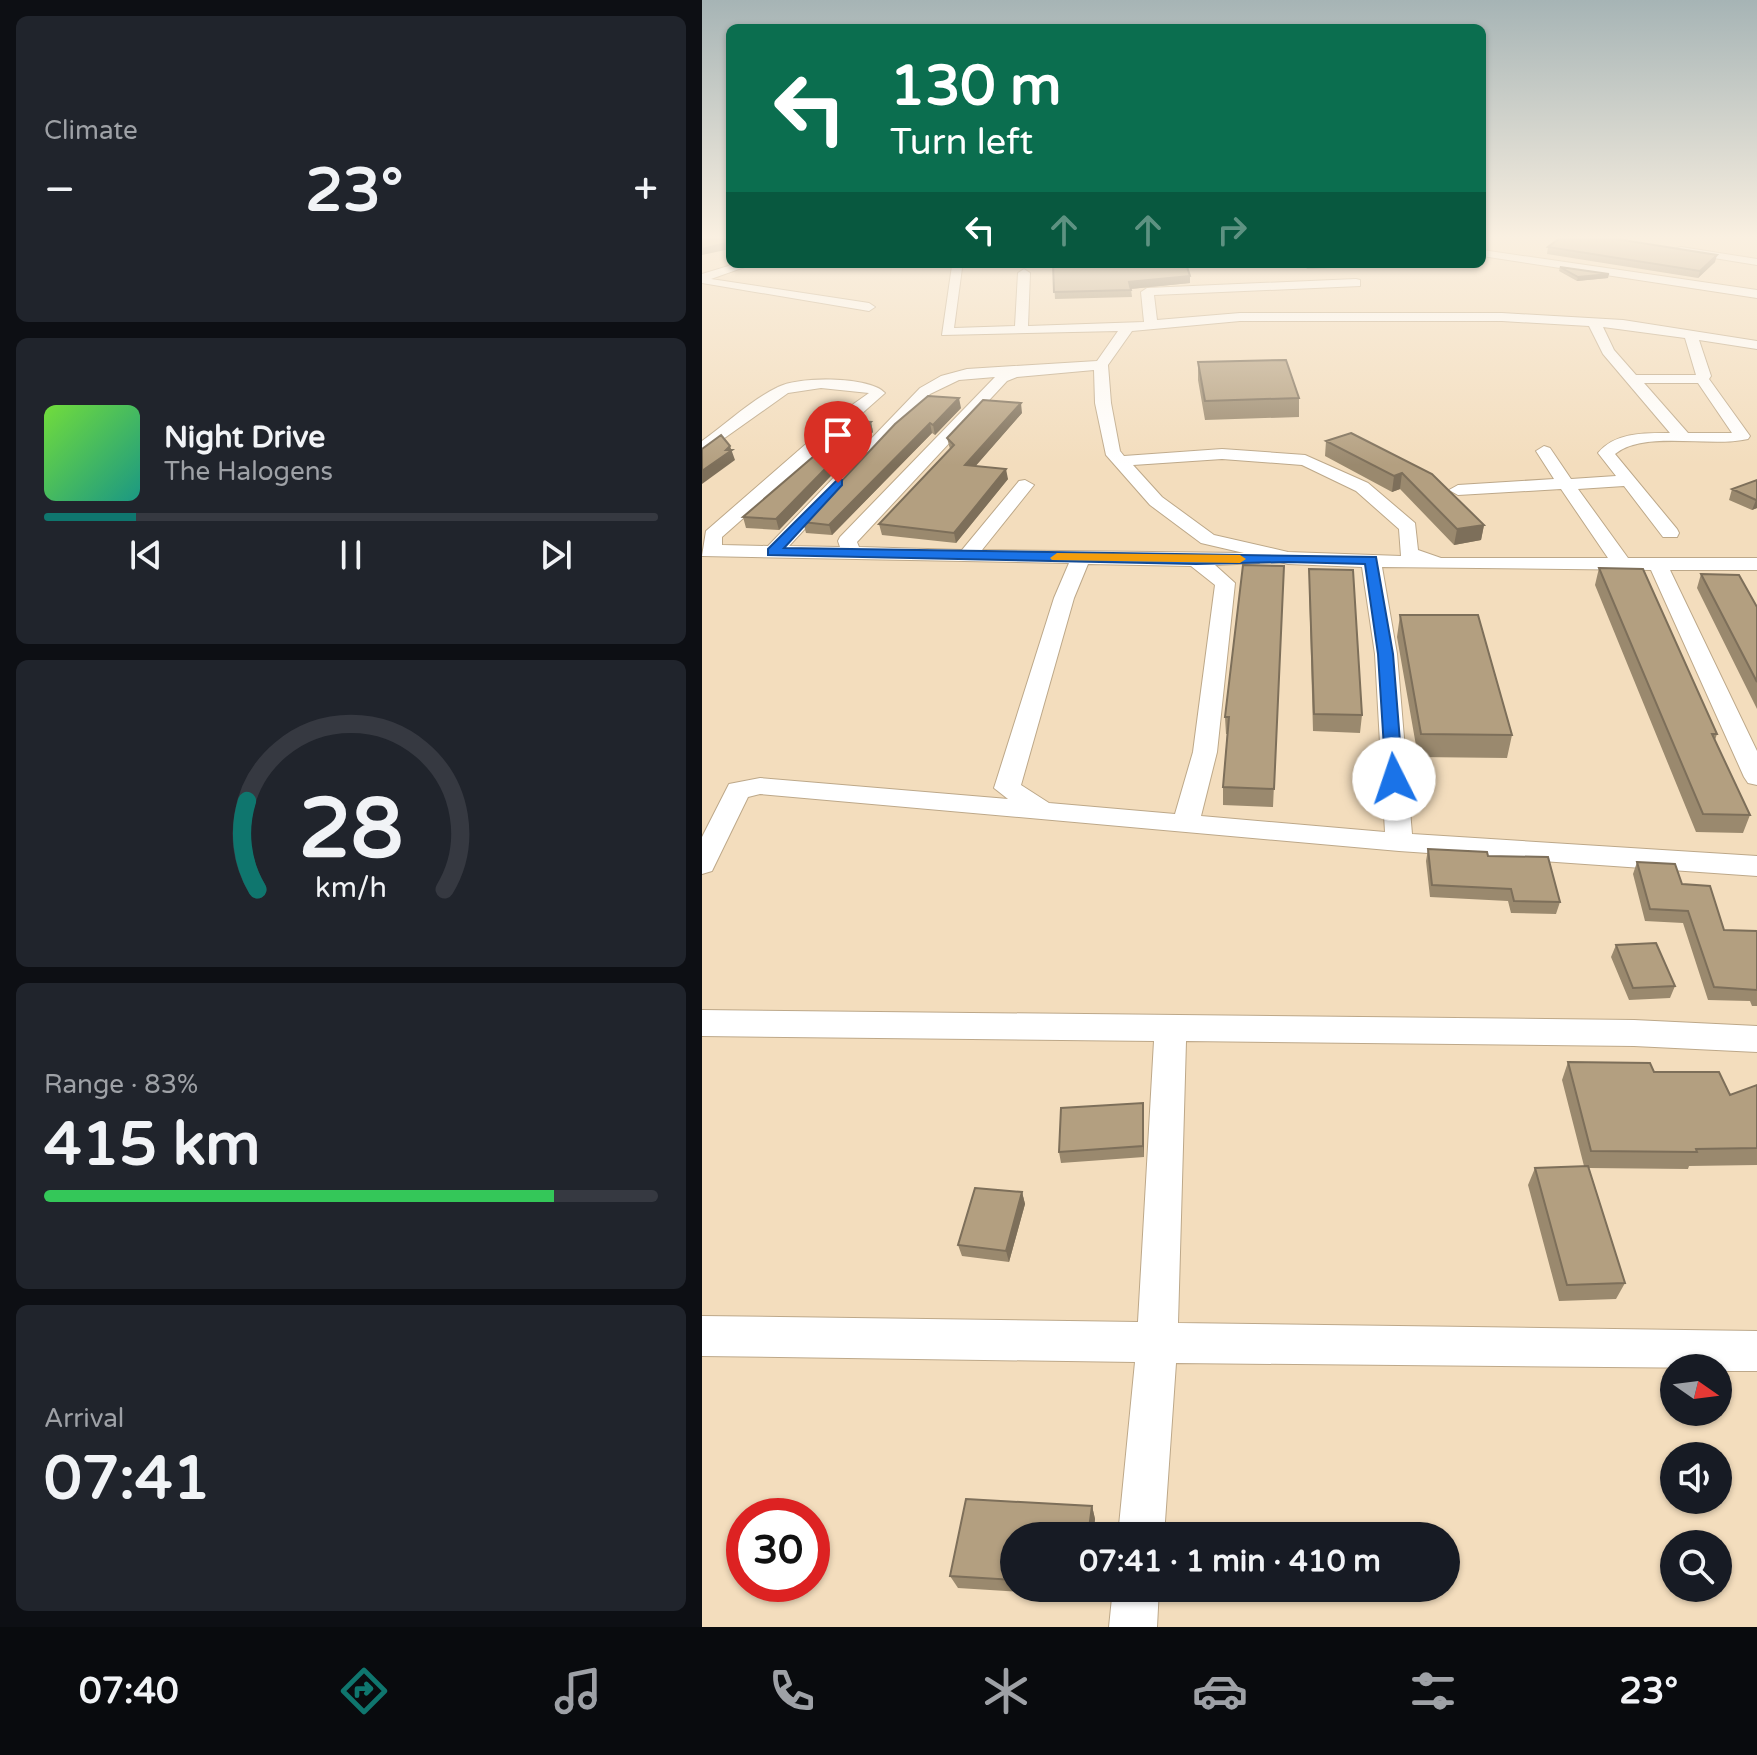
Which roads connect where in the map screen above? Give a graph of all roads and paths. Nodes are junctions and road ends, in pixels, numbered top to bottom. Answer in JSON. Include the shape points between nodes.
{"nodes":[{"id":1,"x":950,"y":314,"type":"edge"},
{"id":2,"x":1022,"y":314,"type":"edge"},
{"id":3,"x":1150,"y":314,"type":"edge"},
{"id":4,"x":1213,"y":314,"type":"edge"},
{"id":5,"x":1457,"y":314,"type":"edge"},
{"id":6,"x":1594,"y":322,"type":"junction"},
{"id":7,"x":1151,"y":325,"type":"junction"},
{"id":8,"x":1128,"y":327,"type":"junction"},
{"id":9,"x":1021,"y":330,"type":"junction"},
{"id":10,"x":1690,"y":334,"type":"junction"},
{"id":11,"x":1757,"y":345,"type":"edge"},
{"id":12,"x":1101,"y":365,"type":"junction"},
{"id":13,"x":1015,"y":373,"type":"junction"},
{"id":14,"x":1634,"y":379,"type":"junction"},
{"id":15,"x":1702,"y":379,"type":"junction"},
{"id":16,"x":1683,"y":438,"type":"junction"},
{"id":17,"x":702,"y":449,"type":"edge"},
{"id":18,"x":1544,"y":451,"type":"dead end"},
{"id":19,"x":1121,"y":461,"type":"junction"},
{"id":20,"x":1629,"y":481,"type":"junction"},
{"id":21,"x":1566,"y":484,"type":"junction"},
{"id":22,"x":1025,"y":485,"type":"dead end"},
{"id":23,"x":1458,"y":490,"type":"dead end"},
{"id":24,"x":1670,"y":533,"type":"dead end"},
{"id":25,"x":707,"y":551,"type":"edge"},
{"id":26,"x":773,"y":552,"type":"junction"},
{"id":27,"x":851,"y":553,"type":"junction"},
{"id":28,"x":967,"y":556,"type":"junction"},
{"id":29,"x":1081,"y":558,"type":"junction"},
{"id":30,"x":1288,"y":558,"type":"junction"},
{"id":31,"x":1196,"y":560,"type":"junction"},
{"id":32,"x":1371,"y":560,"type":"junction"},
{"id":33,"x":1447,"y":564,"type":"junction"},
{"id":34,"x":1622,"y":564,"type":"junction"},
{"id":35,"x":1658,"y":564,"type":"junction"},
{"id":36,"x":1757,"y":564,"type":"edge"},
{"id":37,"x":1757,"y":777,"type":"edge"},
{"id":38,"x":1047,"y":809,"type":"junction"},
{"id":39,"x":1186,"y":822,"type":"junction"},
{"id":40,"x":1399,"y":842,"type":"junction"},
{"id":41,"x":702,"y":864,"type":"edge"},
{"id":42,"x":1757,"y":866,"type":"edge"},
{"id":43,"x":702,"y":1023,"type":"edge"},
{"id":44,"x":1171,"y":1029,"type":"junction"},
{"id":45,"x":1757,"y":1039,"type":"edge"},
{"id":46,"x":702,"y":1336,"type":"edge"},
{"id":47,"x":1157,"y":1344,"type":"junction"},
{"id":48,"x":1757,"y":1351,"type":"edge"},
{"id":49,"x":1142,"y":1522,"type":"edge"},
{"id":50,"x":1135,"y":1602,"type":"edge"},
{"id":51,"x":1133,"y":1627,"type":"edge"}],
"edges":[{"from":1,"to":9,"type":"street","via":[[947,332]]},
{"from":2,"to":9,"type":"street"},
{"from":3,"to":7,"type":"street"},
{"from":4,"to":7,"type":"street"},
{"from":5,"to":6,"type":"street"},
{"from":6,"to":10,"type":"street"},
{"from":6,"to":14,"type":"street","via":[[1608,351]]},
{"from":7,"to":8,"type":"street"},
{"from":8,"to":9,"type":"street"},
{"from":8,"to":12,"type":"street"},
{"from":10,"to":11,"type":"street"},
{"from":10,"to":15,"type":"street"},
{"from":12,"to":13,"type":"street"},
{"from":12,"to":19,"type":"street","via":[[1112,452]]},
{"from":13,"to":26,"type":"street","via":[[943,377]]},
{"from":13,"to":27,"type":"street","via":[[1002,378],[847,541]]},
{"from":14,"to":15,"type":"street"},
{"from":14,"to":16,"type":"street"},
{"from":15,"to":16,"type":"street","via":[[1742,436]]},
{"from":16,"to":20,"type":"street","via":[[1614,443],[1606,453]]},
{"from":17,"to":25,"type":"street","via":[[784,389],[847,385],[878,393],[713,535]]},
{"from":18,"to":21,"type":"street"},
{"from":19,"to":30,"type":"street","via":[[1156,501],[1208,539]]},
{"from":19,"to":33,"type":"street","via":[[1222,454],[1305,460],[1362,487],[1408,527],[1408,553]]},
{"from":20,"to":21,"type":"street"},
{"from":20,"to":24,"type":"street"},
{"from":21,"to":23,"type":"street"},
{"from":21,"to":34,"type":"street"},
{"from":22,"to":28,"type":"street"},
{"from":25,"to":26,"type":"street"},
{"from":26,"to":27,"type":"street"},
{"from":27,"to":28,"type":"street"},
{"from":28,"to":29,"type":"street"},
{"from":29,"to":31,"type":"street"},
{"from":29,"to":38,"type":"street","via":[[1007,788]]},
{"from":30,"to":31,"type":"street"},
{"from":30,"to":32,"type":"street"},
{"from":31,"to":39,"type":"street","via":[[1225,583],[1205,752]]},
{"from":32,"to":33,"type":"street"},
{"from":32,"to":40,"type":"street","via":[[1386,654]]},
{"from":33,"to":34,"type":"street"},
{"from":34,"to":35,"type":"street"},
{"from":35,"to":36,"type":"street"},
{"from":35,"to":37,"type":"street"},
{"from":38,"to":39,"type":"street"},
{"from":38,"to":41,"type":"street","via":[[760,786],[738,790]]},
{"from":39,"to":40,"type":"street"},
{"from":40,"to":42,"type":"street"},
{"from":43,"to":44,"type":"street"},
{"from":44,"to":45,"type":"street"},
{"from":44,"to":47,"type":"street"},
{"from":46,"to":47,"type":"street"},
{"from":47,"to":48,"type":"street"},
{"from":47,"to":49,"type":"street"},
{"from":50,"to":51,"type":"street"}]}
